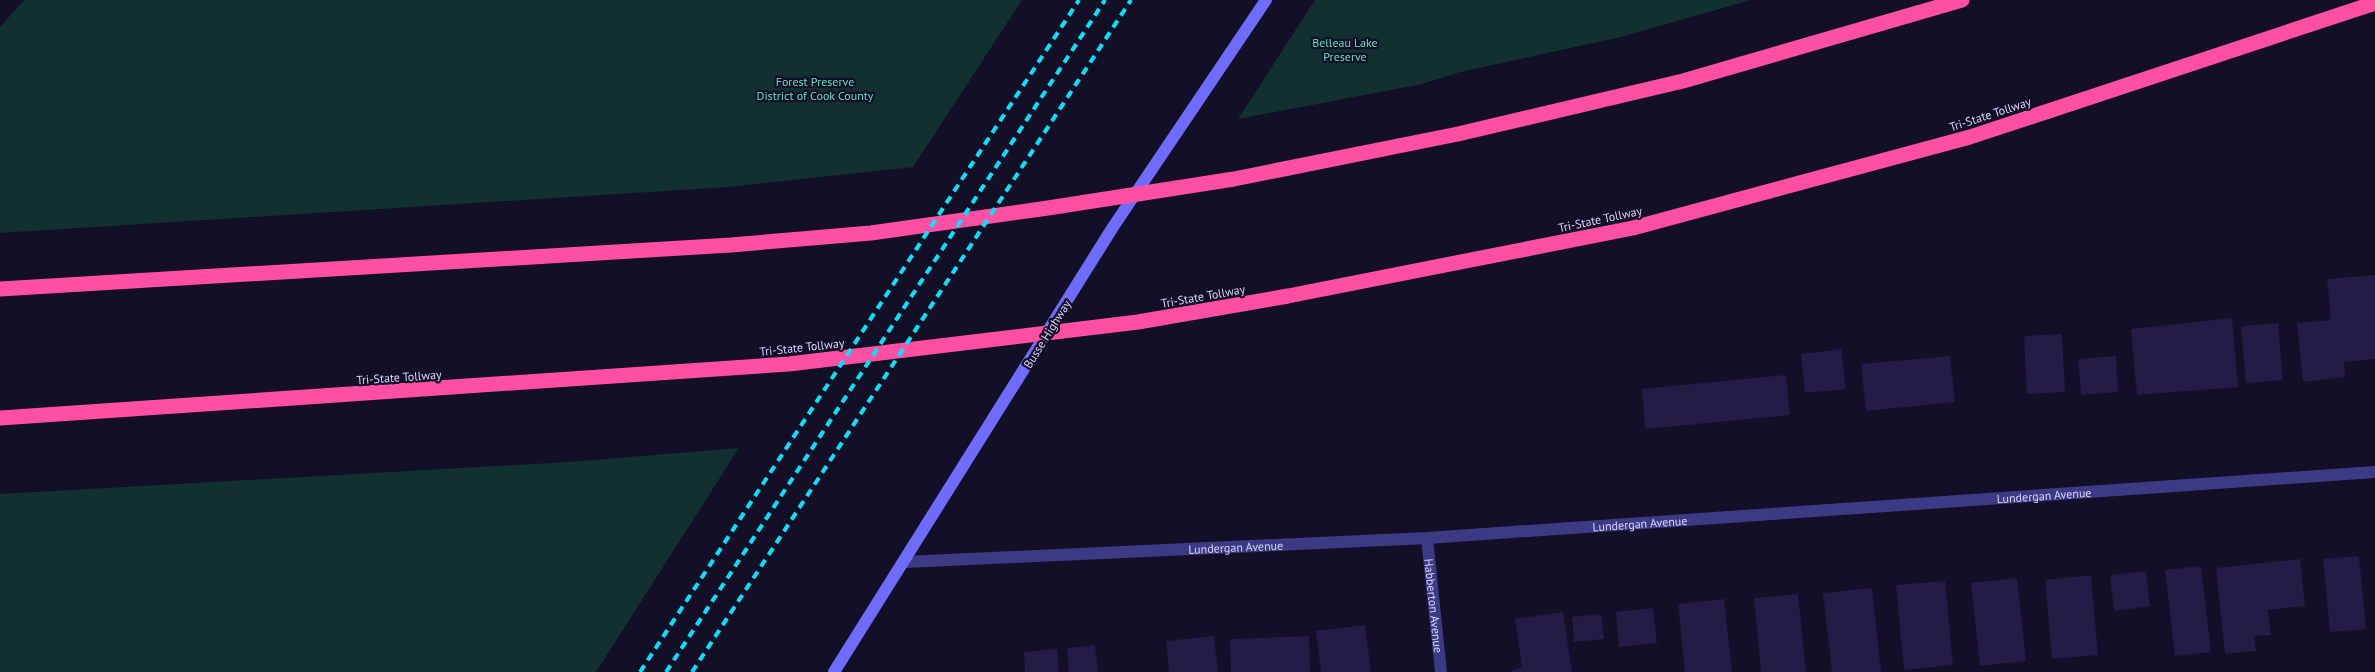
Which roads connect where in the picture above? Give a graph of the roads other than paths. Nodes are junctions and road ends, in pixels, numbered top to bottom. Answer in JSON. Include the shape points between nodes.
{"nodes":[{"id":1,"x":1266,"y":0,"type":"edge"},
{"id":2,"x":1962,"y":0,"type":"edge"},
{"id":3,"x":2375,"y":3,"type":"edge"},
{"id":4,"x":0,"y":288,"type":"edge"},
{"id":5,"x":0,"y":418,"type":"edge"},
{"id":6,"x":2375,"y":472,"type":"edge"},
{"id":7,"x":1427,"y":538,"type":"junction"},
{"id":8,"x":905,"y":562,"type":"junction"},
{"id":9,"x":834,"y":672,"type":"edge"},
{"id":10,"x":1441,"y":672,"type":"edge"}],
"edges":[{"from":1,"to":8,"type":"main road","name":"Busse Highway","via":[[1113,227]]},
{"from":2,"to":4,"type":"highway","via":[[1683,81],[1379,151],[1234,179],[1048,208],[871,233],[731,245]]},
{"from":3,"to":5,"type":"highway","name":"Tri-State Tollway","via":[[1970,137],[1633,228],[1288,296],[1138,322],[789,364]]},
{"from":6,"to":7,"type":"street","name":"Lundergan Avenue"},
{"from":7,"to":8,"type":"street","name":"Lundergan Avenue"},
{"from":7,"to":10,"type":"street","name":"Habberton Avenue"},
{"from":8,"to":9,"type":"main road","name":"Busse Highway"}]}
